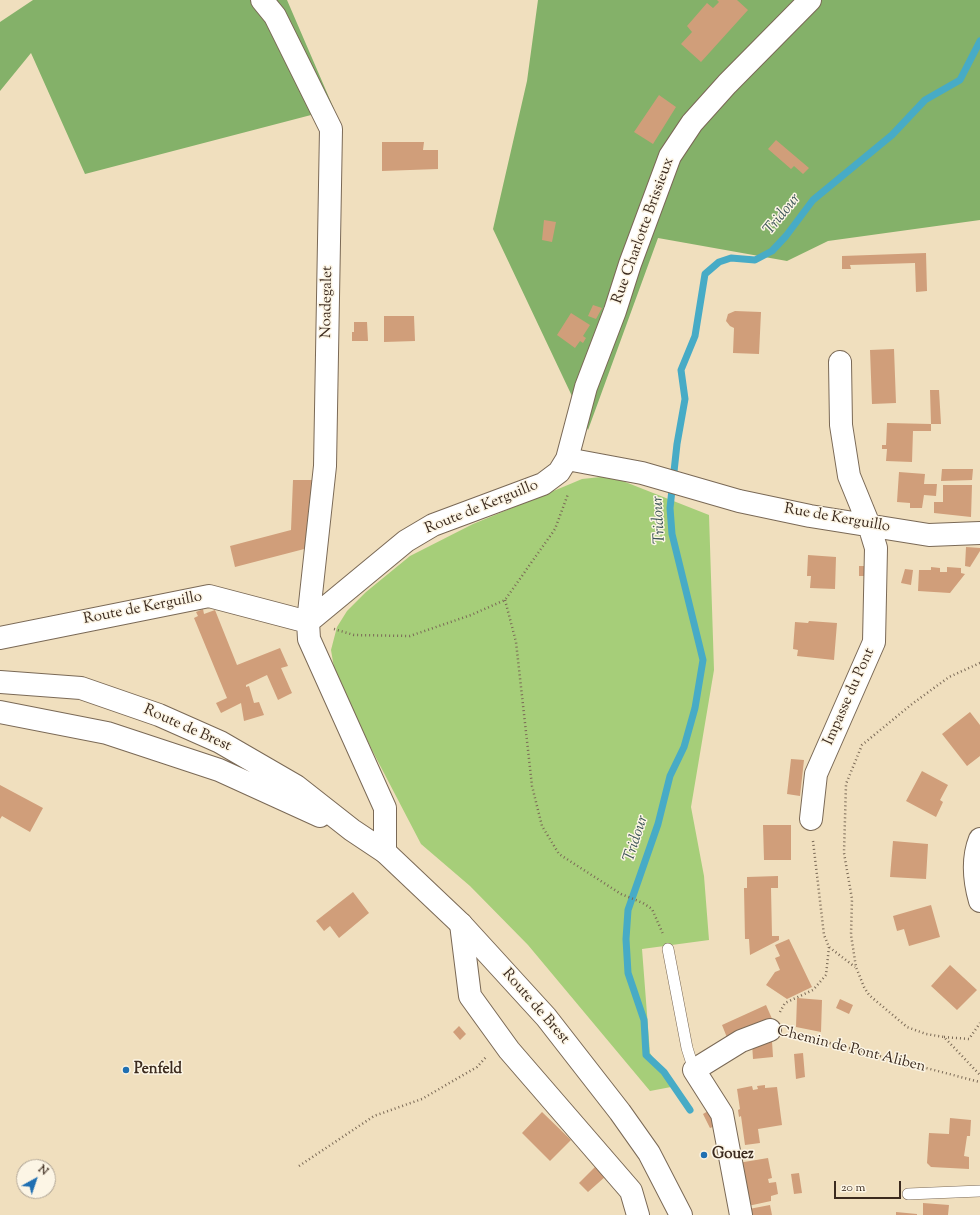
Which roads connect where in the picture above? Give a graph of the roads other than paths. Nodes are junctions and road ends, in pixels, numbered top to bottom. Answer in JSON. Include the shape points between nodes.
{"nodes":[{"id":1,"x":262,"y":0,"type":"edge"},
{"id":2,"x":810,"y":0,"type":"edge"},
{"id":3,"x":840,"y":362,"type":"dead end"},
{"id":4,"x":570,"y":460,"type":"junction"},
{"id":5,"x":869,"y":525,"type":"junction"},
{"id":6,"x":980,"y":533,"type":"edge"},
{"id":7,"x":308,"y":622,"type":"junction"},
{"id":8,"x":0,"y":638,"type":"edge"},
{"id":9,"x":0,"y":682,"type":"edge"},
{"id":10,"x":0,"y":712,"type":"edge"},
{"id":11,"x":811,"y":819,"type":"road end"},
{"id":12,"x":352,"y":830,"type":"junction"},
{"id":13,"x":980,"y":839,"type":"edge"},
{"id":14,"x":384,"y":852,"type":"junction"},
{"id":15,"x":980,"y":901,"type":"edge"},
{"id":16,"x":461,"y":924,"type":"junction"},
{"id":17,"x":668,"y":950,"type":"road end"},
{"id":18,"x":770,"y":1030,"type":"road end"},
{"id":19,"x":694,"y":1070,"type":"junction"},
{"id":20,"x":980,"y":1191,"type":"edge"},
{"id":21,"x":908,"y":1194,"type":"dead end"},
{"id":22,"x":638,"y":1215,"type":"edge"},
{"id":23,"x":680,"y":1215,"type":"edge"},
{"id":24,"x":741,"y":1215,"type":"edge"}],
"edges":[{"from":1,"to":7,"type":"street","name":"Noadegalet","via":[[275,16],[331,129],[325,466]]},
{"from":2,"to":4,"type":"street","name":"Rue Charlotte Brissieux","via":[[692,123],[670,156],[586,387]]},
{"from":3,"to":5,"type":"street","name":"Impasse du Pont","via":[[841,425],[849,476]]},
{"from":4,"to":5,"type":"street","name":"Rue de Kerguillo","via":[[642,473],[739,501]]},
{"from":4,"to":7,"type":"street","name":"Route de Kerguillo","via":[[543,484],[433,525],[406,541]]},
{"from":5,"to":6,"type":"street","name":"Rue de Kerguillo","via":[[929,535]]},
{"from":5,"to":11,"type":"street","name":"Impasse du Pont","via":[[876,548],[874,642],[816,774]]},
{"from":7,"to":8,"type":"street","name":"Route de Kerguillo","via":[[209,596]]},
{"from":7,"to":14,"type":"street","via":[[309,639],[385,808]]},
{"from":9,"to":12,"type":"street","name":"Route de Brest","via":[[81,688],[159,715],[220,742],[296,786]]},
{"from":10,"to":12,"type":"street","name":"Route de Brest","via":[[107,733],[219,770]]},
{"from":12,"to":14,"type":"street","name":"Route de Brest"},
{"from":13,"to":15,"type":"street","via":[[975,852],[975,884]]},
{"from":14,"to":16,"type":"street","name":"Route de Brest"},
{"from":16,"to":22,"type":"street","via":[[470,996],[504,1043],[631,1191]]},
{"from":16,"to":23,"type":"street","name":"Route de Brest","via":[[546,1017],[620,1112],[649,1153]]},
{"from":17,"to":19,"type":"lane","via":[[687,1048]]},
{"from":18,"to":19,"type":"street","name":"Chemin de Pont Aliben","via":[[741,1041]]},
{"from":19,"to":24,"type":"street","via":[[722,1114]]},
{"from":20,"to":21,"type":"lane"}]}
